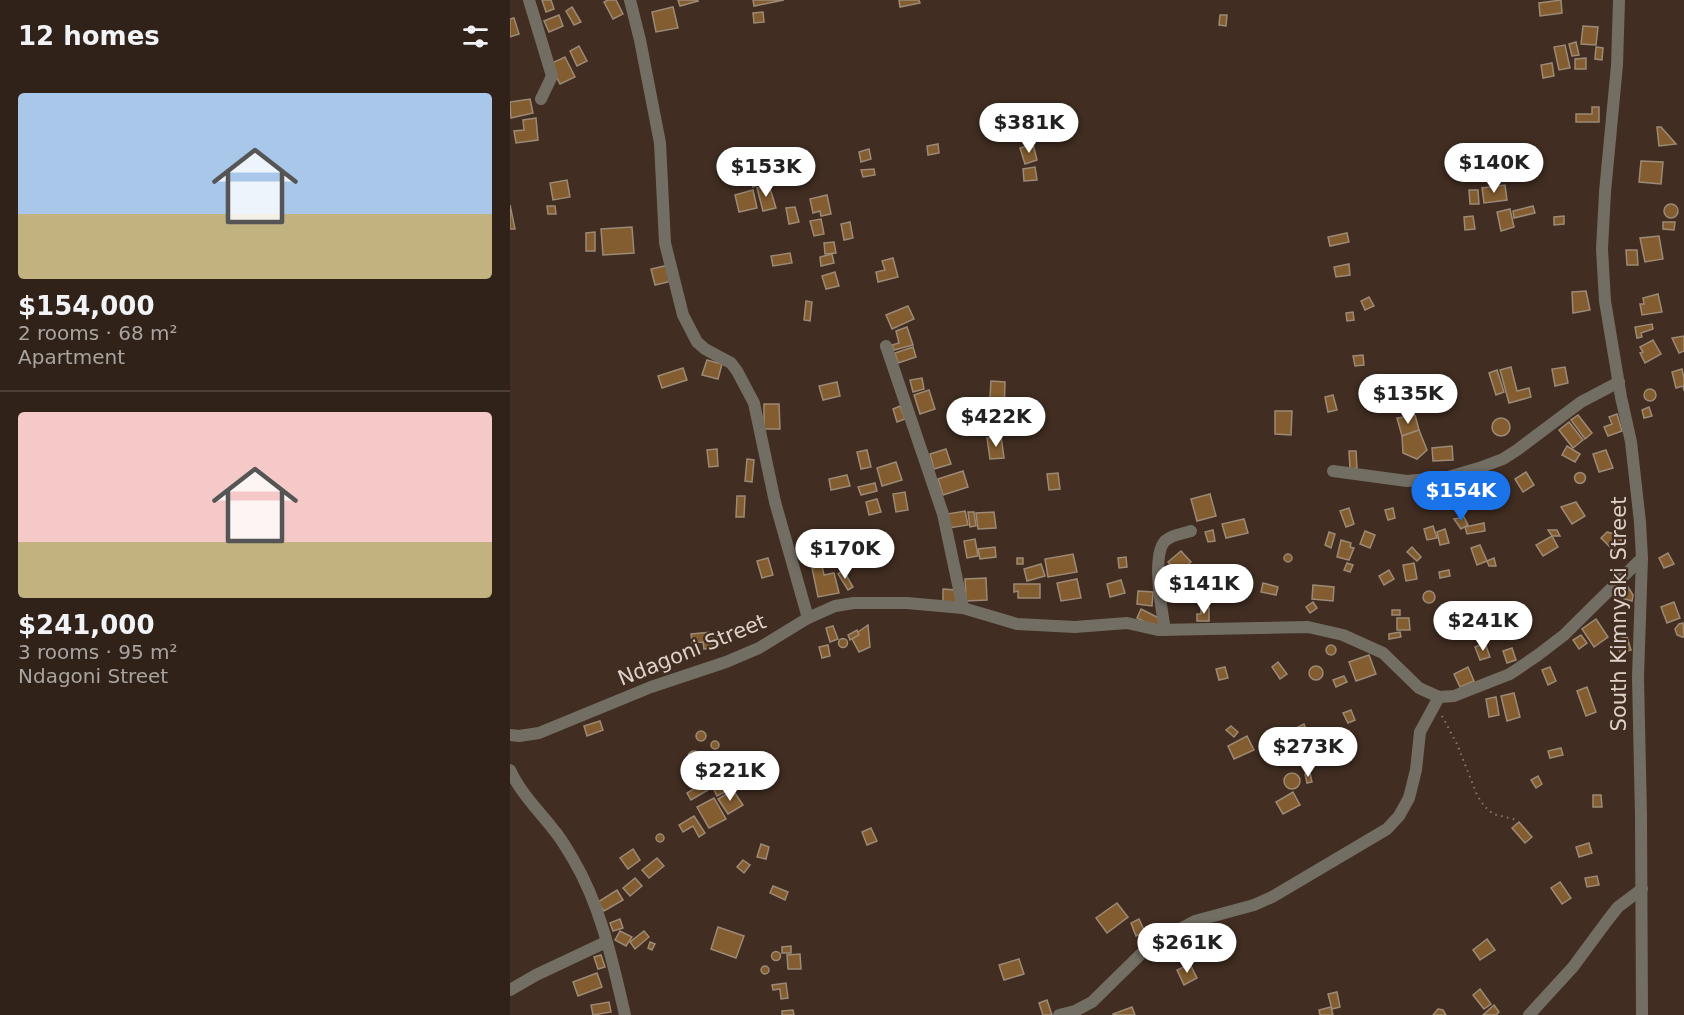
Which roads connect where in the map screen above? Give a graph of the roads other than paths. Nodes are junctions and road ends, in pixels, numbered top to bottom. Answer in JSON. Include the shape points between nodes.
{"nodes":[{"id":1,"x":529,"y":0,"type":"edge"},
{"id":2,"x":630,"y":0,"type":"edge"},
{"id":3,"x":1619,"y":0,"type":"edge"},
{"id":4,"x":541,"y":99,"type":"dead end"},
{"id":5,"x":886,"y":346,"type":"dead end"},
{"id":6,"x":1619,"y":382,"type":"junction"},
{"id":7,"x":1333,"y":471,"type":"dead end"},
{"id":8,"x":1191,"y":531,"type":"dead end"},
{"id":9,"x":1642,"y":558,"type":"junction"},
{"id":10,"x":963,"y":608,"type":"junction"},
{"id":11,"x":808,"y":618,"type":"junction"},
{"id":12,"x":1164,"y":630,"type":"junction"},
{"id":13,"x":1437,"y":702,"type":"junction"},
{"id":14,"x":510,"y":735,"type":"edge"},
{"id":15,"x":510,"y":770,"type":"edge"},
{"id":16,"x":1642,"y":889,"type":"junction"},
{"id":17,"x":606,"y":942,"type":"junction"},
{"id":18,"x":510,"y":990,"type":"edge"},
{"id":19,"x":625,"y":1015,"type":"edge"},
{"id":20,"x":1059,"y":1015,"type":"edge"},
{"id":21,"x":1529,"y":1015,"type":"edge"},
{"id":22,"x":1642,"y":1015,"type":"edge"}],
"edges":[{"from":1,"to":4,"type":"street","via":[[552,76]]},
{"from":2,"to":11,"type":"street","via":[[660,143],[665,243],[683,315],[697,342],[737,370],[754,404],[770,484]]},
{"from":3,"to":6,"type":"street","name":"South Kimnyaki Street","via":[[1602,249],[1605,301]]},
{"from":5,"to":10,"type":"street","via":[[943,514]]},
{"from":6,"to":7,"type":"street","via":[[1581,402],[1510,455],[1479,468],[1448,477],[1407,480]]},
{"from":6,"to":9,"type":"street","name":"South Kimnyaki Street","via":[[1638,486]]},
{"from":8,"to":12,"type":"street","via":[[1172,536],[1160,548]]},
{"from":9,"to":13,"type":"street","via":[[1564,635],[1538,655],[1510,674]]},
{"from":9,"to":16,"type":"street","name":"South Kimnyaki Street","via":[[1638,678]]},
{"from":10,"to":11,"type":"street","name":"Ndagoni Street","via":[[855,603],[835,606]]},
{"from":10,"to":12,"type":"street","name":"Ndagoni Street","via":[[1017,624],[1075,627],[1128,623]]},
{"from":11,"to":14,"type":"street","name":"Ndagoni Street","via":[[759,648],[726,662],[651,687],[539,733]]},
{"from":12,"to":13,"type":"street","name":"Ndagoni Street","via":[[1308,627],[1342,635],[1383,653]]},
{"from":13,"to":20,"type":"street","via":[[1420,732],[1409,798],[1387,829],[1272,897],[1195,921],[1169,935],[1145,950],[1092,1002]]},
{"from":15,"to":17,"type":"street","via":[[574,861],[592,896]]},
{"from":16,"to":21,"type":"street","via":[[1606,921],[1573,967]]},
{"from":16,"to":22,"type":"street","name":"South Kimnyaki Street"},
{"from":17,"to":18,"type":"street"},
{"from":17,"to":19,"type":"street"}]}
